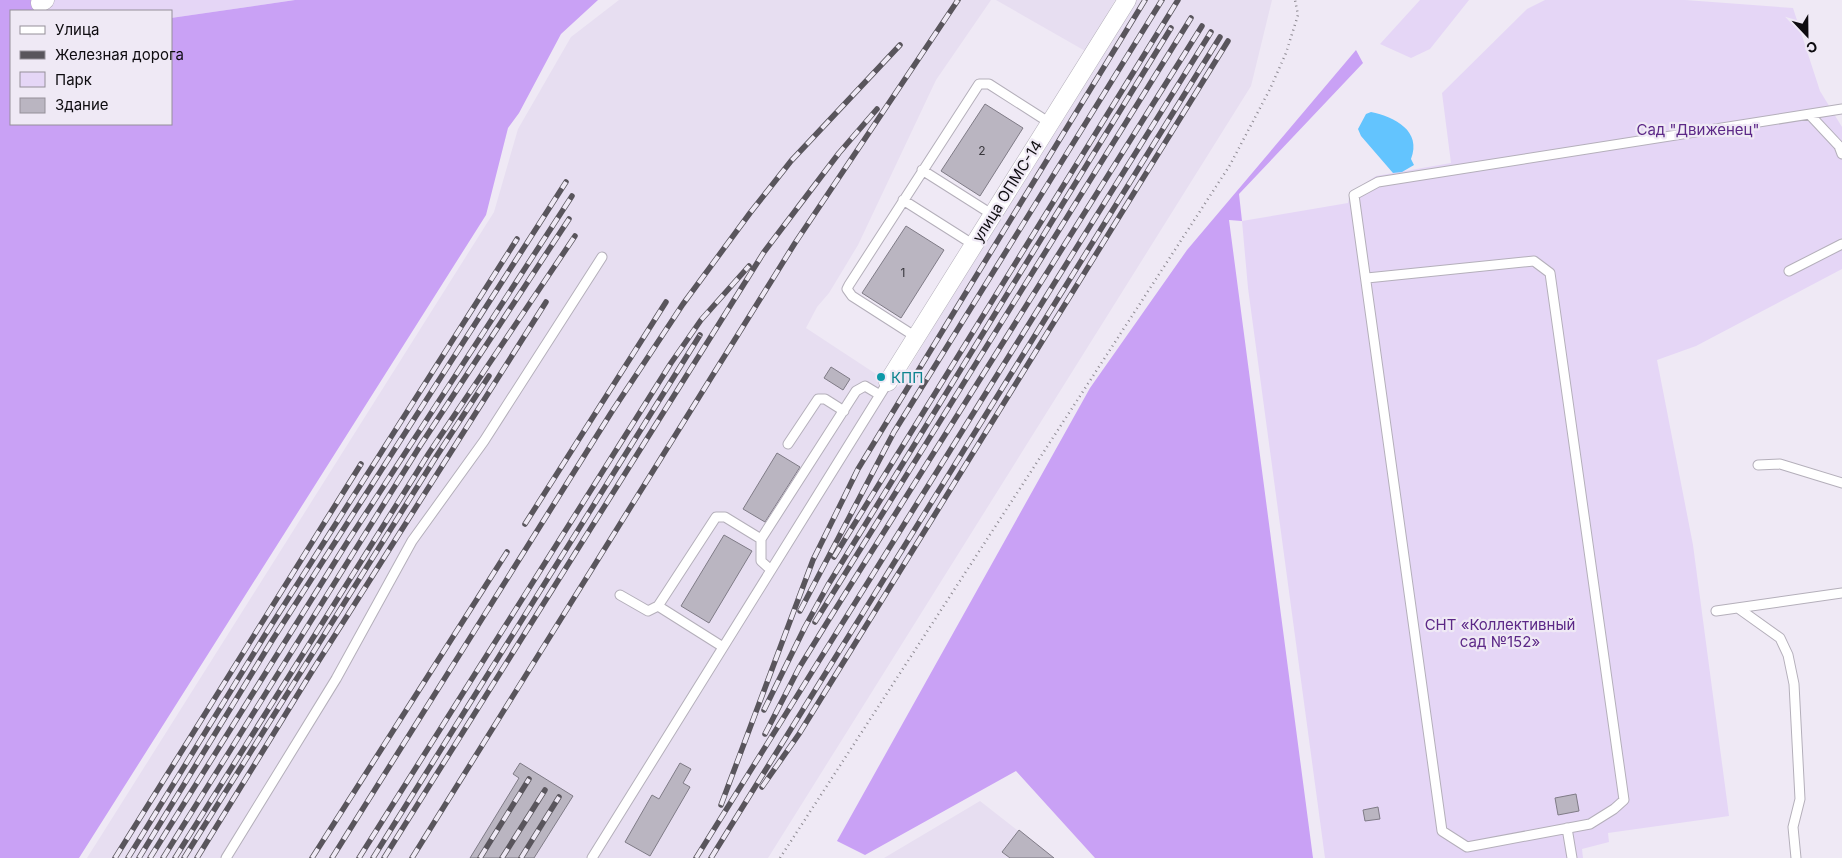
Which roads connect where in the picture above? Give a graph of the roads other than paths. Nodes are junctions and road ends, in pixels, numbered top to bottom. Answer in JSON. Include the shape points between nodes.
{"nodes":[{"id":1,"x":1127,"y":0,"type":"edge"},
{"id":2,"x":1842,"y":109,"type":"edge"},
{"id":3,"x":1810,"y":116,"type":"junction"},
{"id":4,"x":1050,"y":123,"type":"junction"},
{"id":5,"x":1842,"y":154,"type":"edge"},
{"id":6,"x":922,"y":170,"type":"junction"},
{"id":7,"x":903,"y":200,"type":"junction"},
{"id":8,"x":993,"y":215,"type":"junction"},
{"id":9,"x":1842,"y":244,"type":"edge"},
{"id":10,"x":974,"y":245,"type":"junction"},
{"id":11,"x":602,"y":256,"type":"dead end"},
{"id":12,"x":1789,"y":271,"type":"dead end"},
{"id":13,"x":1367,"y":278,"type":"junction"},
{"id":14,"x":916,"y":337,"type":"junction"},
{"id":15,"x":884,"y":389,"type":"junction"},
{"id":16,"x":844,"y":411,"type":"junction"},
{"id":17,"x":788,"y":444,"type":"dead end"},
{"id":18,"x":1758,"y":465,"type":"dead end"},
{"id":19,"x":1842,"y":483,"type":"edge"},
{"id":20,"x":761,"y":540,"type":"junction"},
{"id":21,"x":771,"y":570,"type":"junction"},
{"id":22,"x":1842,"y":593,"type":"edge"},
{"id":23,"x":620,"y":595,"type":"dead end"},
{"id":24,"x":658,"y":606,"type":"junction"},
{"id":25,"x":1738,"y":608,"type":"junction"},
{"id":26,"x":1716,"y":611,"type":"dead end"},
{"id":27,"x":723,"y":647,"type":"junction"},
{"id":28,"x":1567,"y":828,"type":"junction"},
{"id":29,"x":226,"y":858,"type":"edge"},
{"id":30,"x":592,"y":858,"type":"edge"},
{"id":31,"x":1572,"y":858,"type":"edge"},
{"id":32,"x":1796,"y":858,"type":"edge"}],
"edges":[{"from":1,"to":4,"type":"street","name":"улица ОПМС-14"},
{"from":2,"to":3,"type":"lane"},
{"from":3,"to":5,"type":"lane","via":[[1839,146]]},
{"from":3,"to":13,"type":"lane","via":[[1378,182],[1354,195]]},
{"from":4,"to":6,"type":"lane","via":[[989,84],[979,84]]},
{"from":4,"to":8,"type":"street","name":"улица ОПМС-14"},
{"from":6,"to":7,"type":"lane"},
{"from":6,"to":8,"type":"lane"},
{"from":7,"to":10,"type":"lane"},
{"from":7,"to":14,"type":"lane","via":[[847,289],[852,296]]},
{"from":8,"to":10,"type":"street","name":"улица ОПМС-14"},
{"from":9,"to":12,"type":"lane"},
{"from":10,"to":14,"type":"street","name":"улица ОПМС-14"},
{"from":11,"to":29,"type":"lane","via":[[484,442],[412,541],[336,679]]},
{"from":13,"to":28,"type":"lane","via":[[1442,831],[1468,847]]},
{"from":13,"to":28,"type":"lane","via":[[1534,261],[1550,273],[1624,800],[1590,824]]},
{"from":14,"to":15,"type":"street","name":"улица ОПМС-14"},
{"from":15,"to":16,"type":"lane","via":[[860,388]]},
{"from":15,"to":21,"type":"lane"},
{"from":16,"to":17,"type":"lane","via":[[825,399],[818,399]]},
{"from":16,"to":20,"type":"lane"},
{"from":18,"to":19,"type":"lane","via":[[1780,464]]},
{"from":20,"to":21,"type":"lane","via":[[761,561]]},
{"from":20,"to":24,"type":"lane","via":[[725,516],[716,517]]},
{"from":21,"to":27,"type":"lane"},
{"from":22,"to":25,"type":"lane"},
{"from":23,"to":24,"type":"lane","via":[[643,609]]},
{"from":24,"to":27,"type":"lane"},
{"from":25,"to":26,"type":"lane"},
{"from":25,"to":32,"type":"lane","via":[[1780,638],[1788,655],[1794,684],[1800,799],[1793,827]]},
{"from":27,"to":30,"type":"lane"},
{"from":28,"to":31,"type":"lane"}]}
